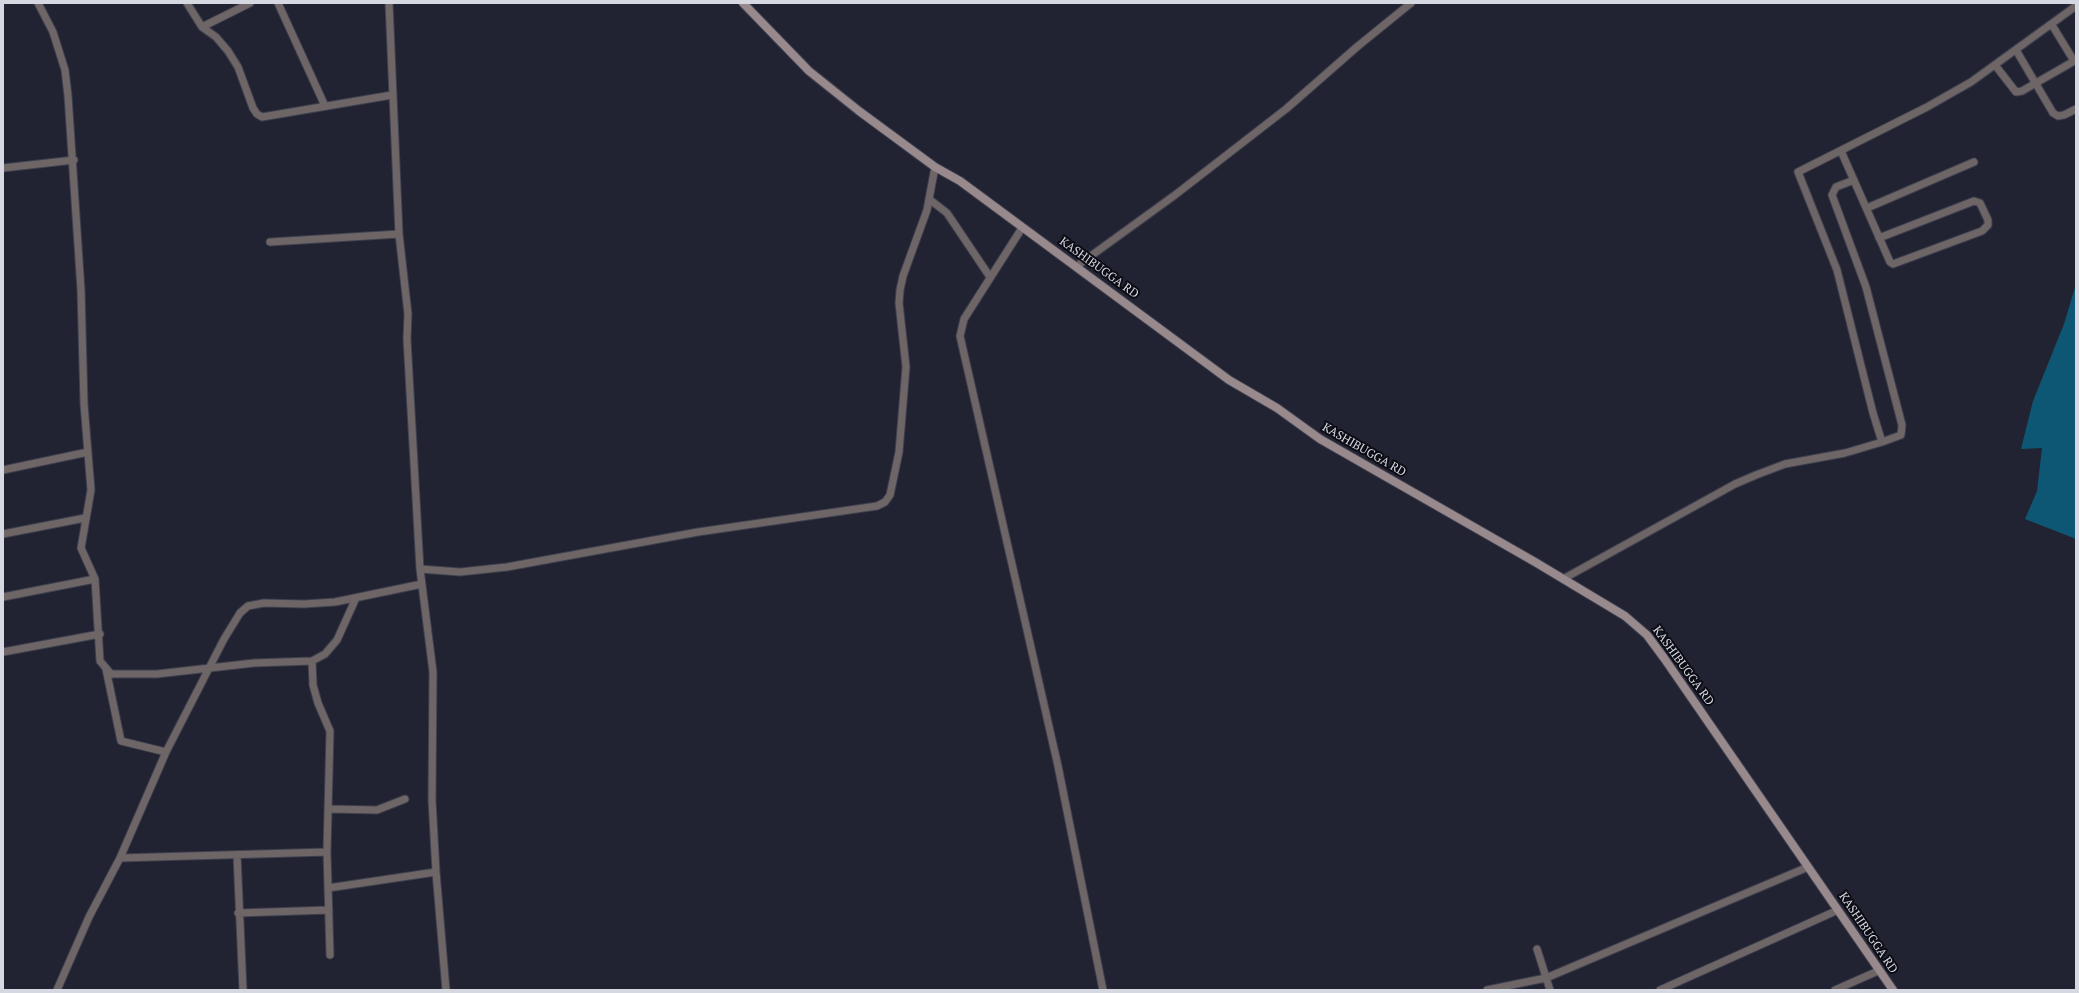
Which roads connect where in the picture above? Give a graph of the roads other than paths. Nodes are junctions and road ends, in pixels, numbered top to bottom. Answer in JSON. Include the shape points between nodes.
{"nodes":[{"id":1,"x":38,"y":3,"type":"edge"},
{"id":2,"x":187,"y":3,"type":"edge"},
{"id":3,"x":250,"y":3,"type":"edge"},
{"id":4,"x":278,"y":3,"type":"edge"},
{"id":5,"x":389,"y":3,"type":"edge"},
{"id":6,"x":743,"y":3,"type":"edge"},
{"id":7,"x":1411,"y":3,"type":"edge"},
{"id":8,"x":2076,"y":6,"type":"edge"},
{"id":9,"x":2052,"y":25,"type":"junction"},
{"id":10,"x":202,"y":27,"type":"junction"},
{"id":11,"x":2016,"y":50,"type":"junction"},
{"id":12,"x":2075,"y":60,"type":"edge"},
{"id":13,"x":1995,"y":65,"type":"junction"},
{"id":14,"x":2035,"y":84,"type":"junction"},
{"id":15,"x":392,"y":95,"type":"junction"},
{"id":16,"x":325,"y":106,"type":"junction"},
{"id":17,"x":2076,"y":110,"type":"edge"},
{"id":18,"x":1841,"y":151,"type":"junction"},
{"id":19,"x":74,"y":160,"type":"junction"},
{"id":20,"x":1974,"y":162,"type":"dead end"},
{"id":21,"x":935,"y":167,"type":"junction"},
{"id":22,"x":3,"y":168,"type":"edge"},
{"id":23,"x":1854,"y":180,"type":"junction"},
{"id":24,"x":929,"y":199,"type":"junction"},
{"id":25,"x":1867,"y":208,"type":"junction"},
{"id":26,"x":1022,"y":228,"type":"junction"},
{"id":27,"x":398,"y":234,"type":"junction"},
{"id":28,"x":1880,"y":238,"type":"junction"},
{"id":29,"x":270,"y":242,"type":"dead end"},
{"id":30,"x":1077,"y":266,"type":"junction"},
{"id":31,"x":990,"y":276,"type":"junction"},
{"id":32,"x":1882,"y":442,"type":"junction"},
{"id":33,"x":88,"y":452,"type":"junction"},
{"id":34,"x":3,"y":470,"type":"edge"},
{"id":35,"x":86,"y":518,"type":"junction"},
{"id":36,"x":3,"y":534,"type":"edge"},
{"id":37,"x":420,"y":569,"type":"junction"},
{"id":38,"x":95,"y":579,"type":"junction"},
{"id":39,"x":1563,"y":579,"type":"junction"},
{"id":40,"x":422,"y":584,"type":"junction"},
{"id":41,"x":3,"y":596,"type":"edge"},
{"id":42,"x":356,"y":598,"type":"junction"},
{"id":43,"x":100,"y":634,"type":"junction"},
{"id":44,"x":3,"y":652,"type":"edge"},
{"id":45,"x":312,"y":660,"type":"junction"},
{"id":46,"x":106,"y":667,"type":"junction"},
{"id":47,"x":209,"y":668,"type":"junction"},
{"id":48,"x":166,"y":752,"type":"junction"},
{"id":49,"x":405,"y":798,"type":"dead end"},
{"id":50,"x":328,"y":809,"type":"junction"},
{"id":51,"x":327,"y":852,"type":"junction"},
{"id":52,"x":237,"y":855,"type":"junction"},
{"id":53,"x":120,"y":858,"type":"junction"},
{"id":54,"x":1808,"y":867,"type":"junction"},
{"id":55,"x":436,"y":872,"type":"junction"},
{"id":56,"x":328,"y":888,"type":"junction"},
{"id":57,"x":329,"y":910,"type":"junction"},
{"id":58,"x":1838,"y":910,"type":"junction"},
{"id":59,"x":238,"y":913,"type":"junction"},
{"id":60,"x":1537,"y":948,"type":"dead end"},
{"id":61,"x":330,"y":955,"type":"dead end"},
{"id":62,"x":1878,"y":971,"type":"junction"},
{"id":63,"x":1546,"y":978,"type":"junction"},
{"id":64,"x":57,"y":990,"type":"edge"},
{"id":65,"x":243,"y":990,"type":"edge"},
{"id":66,"x":446,"y":990,"type":"edge"},
{"id":67,"x":1103,"y":990,"type":"edge"},
{"id":68,"x":1487,"y":990,"type":"edge"},
{"id":69,"x":1550,"y":990,"type":"edge"},
{"id":70,"x":1660,"y":990,"type":"edge"},
{"id":71,"x":1835,"y":990,"type":"edge"},
{"id":72,"x":1893,"y":990,"type":"edge"}],
"edges":[{"from":1,"to":19,"type":"street","via":[[53,32],[65,70]]},
{"from":2,"to":10,"type":"street"},
{"from":3,"to":10,"type":"street"},
{"from":4,"to":16,"type":"street"},
{"from":5,"to":15,"type":"street"},
{"from":6,"to":21,"type":"main road","name":"KASHIBUGGA RD","via":[[809,71]]},
{"from":7,"to":30,"type":"street","via":[[1286,109],[1175,195]]},
{"from":8,"to":9,"type":"street"},
{"from":9,"to":11,"type":"street"},
{"from":9,"to":12,"type":"street"},
{"from":10,"to":16,"type":"street","via":[[216,37],[228,51],[238,67],[257,114],[269,117]]},
{"from":11,"to":13,"type":"street"},
{"from":11,"to":14,"type":"street"},
{"from":12,"to":14,"type":"street"},
{"from":13,"to":14,"type":"street","via":[[2016,92]]},
{"from":13,"to":18,"type":"street","via":[[1947,96]]},
{"from":14,"to":17,"type":"street","via":[[2053,113],[2058,116]]},
{"from":15,"to":16,"type":"street"},
{"from":15,"to":27,"type":"street"},
{"from":18,"to":23,"type":"street"},
{"from":18,"to":32,"type":"street","via":[[1798,172],[1839,277],[1872,413]]},
{"from":19,"to":22,"type":"street"},
{"from":19,"to":33,"type":"street"},
{"from":20,"to":25,"type":"street"},
{"from":21,"to":24,"type":"street"},
{"from":21,"to":26,"type":"main road","name":"KASHIBUGGA RD","via":[[960,181]]},
{"from":23,"to":25,"type":"street"},
{"from":23,"to":32,"type":"street","via":[[1836,187],[1832,195],[1866,287],[1902,425],[1901,435]]},
{"from":24,"to":31,"type":"street","via":[[947,213]]},
{"from":24,"to":37,"type":"street","via":[[900,290],[905,373],[899,452],[890,495],[886,502],[877,506],[698,532],[507,567],[460,572]]},
{"from":25,"to":28,"type":"street"},
{"from":26,"to":30,"type":"main road","name":"KASHIBUGGA RD"},
{"from":26,"to":31,"type":"street"},
{"from":27,"to":29,"type":"street"},
{"from":27,"to":37,"type":"street","via":[[408,314],[407,338]]},
{"from":28,"to":28,"type":"street","via":[[1890,262],[1896,264],[1982,231],[1988,225],[1988,220],[1980,203],[1974,201]]},
{"from":30,"to":39,"type":"main road","name":"KASHIBUGGA RD","via":[[1229,380],[1277,408],[1320,439]]},
{"from":31,"to":67,"type":"street","via":[[964,319],[960,336],[961,348],[1056,758]]},
{"from":32,"to":39,"type":"street","via":[[1845,453],[1785,464],[1735,484]]},
{"from":33,"to":34,"type":"street"},
{"from":33,"to":35,"type":"street","via":[[91,490]]},
{"from":35,"to":36,"type":"street"},
{"from":35,"to":38,"type":"street","via":[[81,548]]},
{"from":37,"to":40,"type":"street"},
{"from":38,"to":41,"type":"street"},
{"from":38,"to":43,"type":"street"},
{"from":39,"to":54,"type":"main road","name":"KASHIBUGGA RD","via":[[1625,616],[1647,635]]},
{"from":40,"to":42,"type":"street"},
{"from":40,"to":55,"type":"street","via":[[433,672],[432,800]]},
{"from":42,"to":45,"type":"street","via":[[337,640],[325,654]]},
{"from":42,"to":47,"type":"street","via":[[304,604],[264,602],[248,606],[240,613]]},
{"from":43,"to":44,"type":"street"},
{"from":43,"to":46,"type":"street","via":[[100,661]]},
{"from":45,"to":47,"type":"street"},
{"from":45,"to":50,"type":"street","via":[[313,685],[330,731]]},
{"from":46,"to":47,"type":"street","via":[[111,674],[157,674]]},
{"from":46,"to":48,"type":"street","via":[[121,741]]},
{"from":47,"to":48,"type":"street"},
{"from":48,"to":53,"type":"street"},
{"from":49,"to":50,"type":"street","via":[[377,810]]},
{"from":50,"to":51,"type":"street"},
{"from":51,"to":52,"type":"street"},
{"from":51,"to":56,"type":"street"},
{"from":52,"to":53,"type":"street"},
{"from":52,"to":59,"type":"street"},
{"from":53,"to":64,"type":"street","via":[[89,917]]},
{"from":54,"to":58,"type":"main road","name":"KASHIBUGGA RD"},
{"from":54,"to":63,"type":"street"},
{"from":55,"to":56,"type":"street"},
{"from":55,"to":66,"type":"street"},
{"from":56,"to":57,"type":"street"},
{"from":57,"to":59,"type":"street"},
{"from":57,"to":61,"type":"street"},
{"from":58,"to":62,"type":"main road","name":"KASHIBUGGA RD"},
{"from":58,"to":70,"type":"street"},
{"from":59,"to":65,"type":"street"},
{"from":60,"to":63,"type":"street"},
{"from":62,"to":71,"type":"street"},
{"from":62,"to":72,"type":"main road","name":"KASHIBUGGA RD"},
{"from":63,"to":68,"type":"street"},
{"from":63,"to":69,"type":"street"}]}
